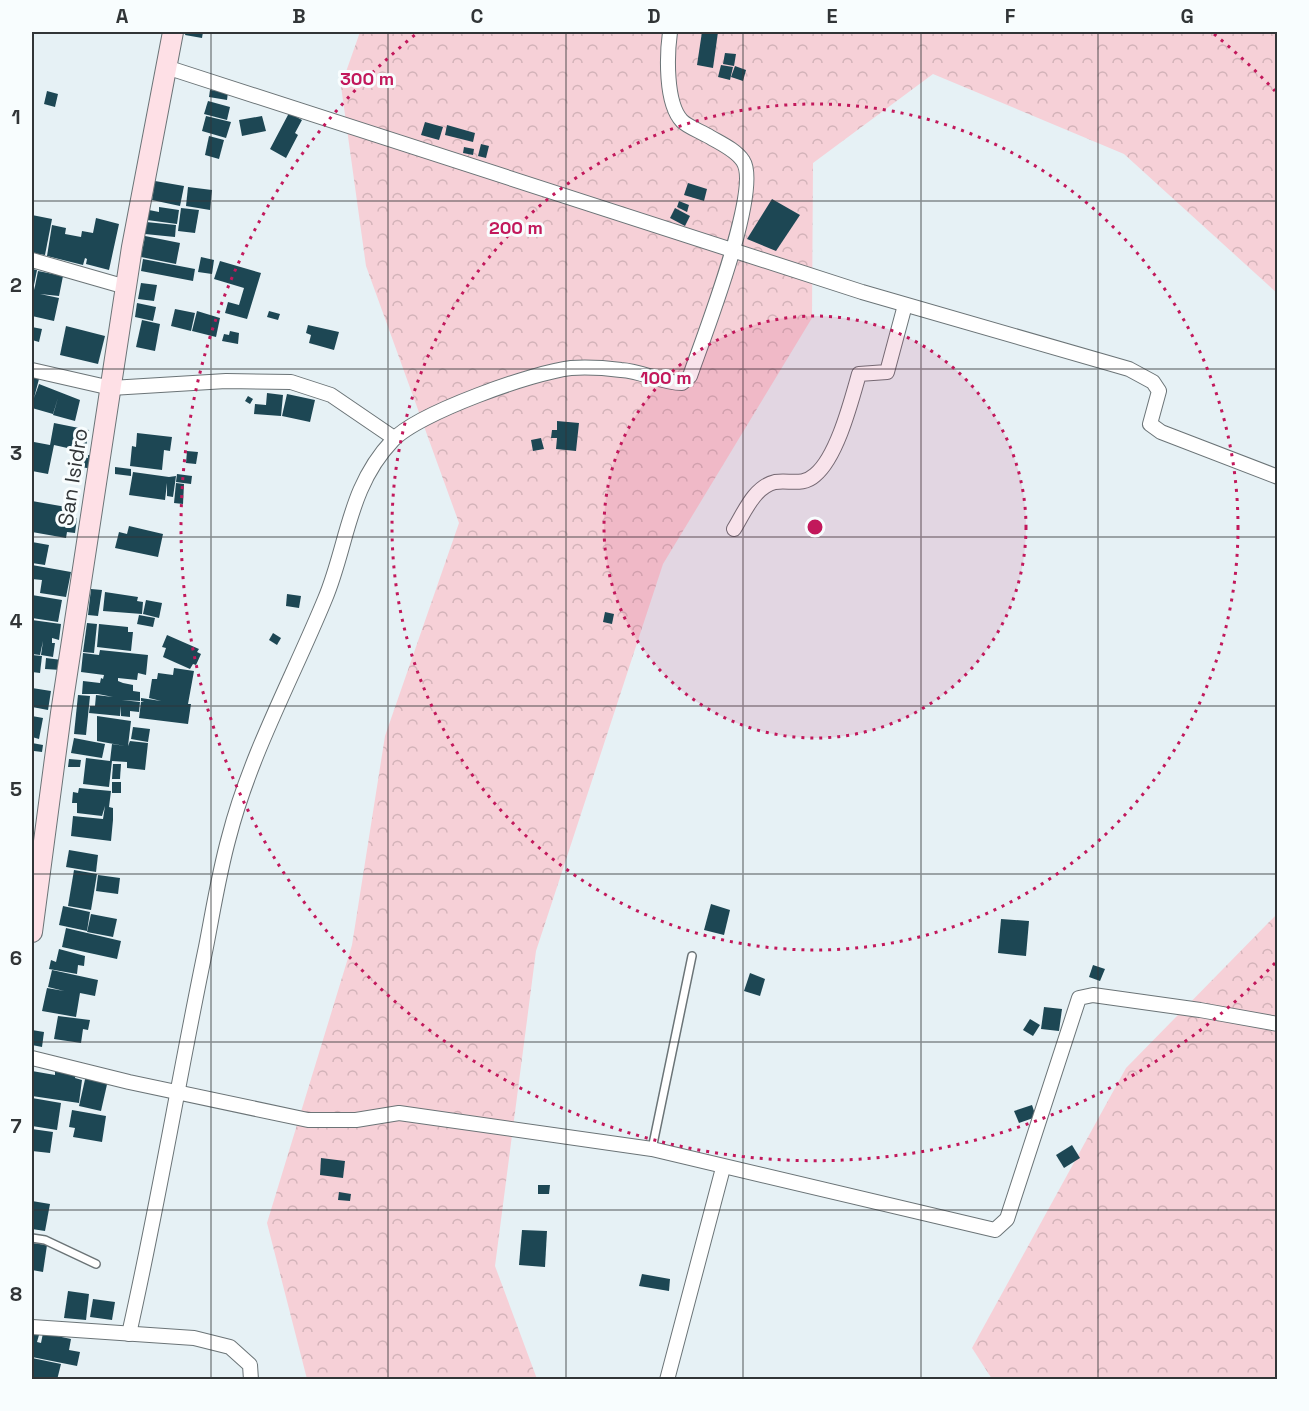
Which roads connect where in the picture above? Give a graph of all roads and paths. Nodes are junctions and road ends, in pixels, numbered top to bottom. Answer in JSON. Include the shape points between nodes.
{"nodes":[{"id":1,"x":173,"y":32,"type":"edge"},
{"id":2,"x":670,"y":32,"type":"edge"},
{"id":3,"x":166,"y":67,"type":"junction"},
{"id":4,"x":733,"y":251,"type":"junction"},
{"id":5,"x":32,"y":260,"type":"edge"},
{"id":6,"x":126,"y":287,"type":"junction"},
{"id":7,"x":905,"y":305,"type":"junction"},
{"id":8,"x":32,"y":370,"type":"edge"},
{"id":9,"x":111,"y":388,"type":"junction"},
{"id":10,"x":394,"y":438,"type":"junction"},
{"id":11,"x":1278,"y":477,"type":"edge"},
{"id":12,"x":734,"y":530,"type":"dead end"},
{"id":13,"x":38,"y":833,"type":"edge"},
{"id":14,"x":32,"y":932,"type":"edge"},
{"id":15,"x":692,"y":956,"type":"dead end"},
{"id":16,"x":1278,"y":1024,"type":"edge"},
{"id":17,"x":32,"y":1058,"type":"edge"},
{"id":18,"x":176,"y":1092,"type":"junction"},
{"id":19,"x":651,"y":1149,"type":"junction"},
{"id":20,"x":723,"y":1168,"type":"junction"},
{"id":21,"x":32,"y":1238,"type":"edge"},
{"id":22,"x":96,"y":1264,"type":"dead end"},
{"id":23,"x":32,"y":1327,"type":"edge"},
{"id":24,"x":129,"y":1334,"type":"junction"},
{"id":25,"x":250,"y":1380,"type":"edge"},
{"id":26,"x":667,"y":1380,"type":"edge"}],
"edges":[{"from":1,"to":3,"type":"street","name":"San Isidro"},
{"from":2,"to":4,"type":"street","via":[[670,93],[681,120],[744,161],[748,185]]},
{"from":3,"to":4,"type":"street"},
{"from":3,"to":6,"type":"street","name":"San Isidro"},
{"from":4,"to":7,"type":"street"},
{"from":4,"to":10,"type":"street","via":[[690,376],[682,384],[625,370],[572,368],[537,375],[440,410]]},
{"from":5,"to":6,"type":"street"},
{"from":6,"to":9,"type":"street","name":"San Isidro"},
{"from":7,"to":11,"type":"street","via":[[1129,369],[1154,381],[1160,391],[1150,424],[1161,432]]},
{"from":7,"to":12,"type":"street","via":[[886,372],[860,374],[843,432],[817,474],[805,482],[774,482],[755,495]]},
{"from":8,"to":9,"type":"street"},
{"from":9,"to":10,"type":"street","via":[[226,381],[291,382],[331,395]]},
{"from":9,"to":13,"type":"street","name":"San Isidro"},
{"from":10,"to":18,"type":"street","via":[[364,481],[347,521],[325,600],[243,792],[229,837]]},
{"from":13,"to":14,"type":"street","name":"San Isidro"},
{"from":15,"to":19,"type":"lane"},
{"from":16,"to":20,"type":"street","via":[[1092,995],[1079,998],[1007,1219],[995,1230]]},
{"from":17,"to":18,"type":"street"},
{"from":18,"to":19,"type":"street","via":[[308,1120],[356,1120],[399,1113]]},
{"from":18,"to":24,"type":"street"},
{"from":19,"to":20,"type":"street"},
{"from":20,"to":26,"type":"street"},
{"from":21,"to":22,"type":"lane","via":[[45,1240]]},
{"from":23,"to":24,"type":"street"},
{"from":24,"to":25,"type":"street","via":[[194,1338],[230,1347],[250,1365]]}]}
